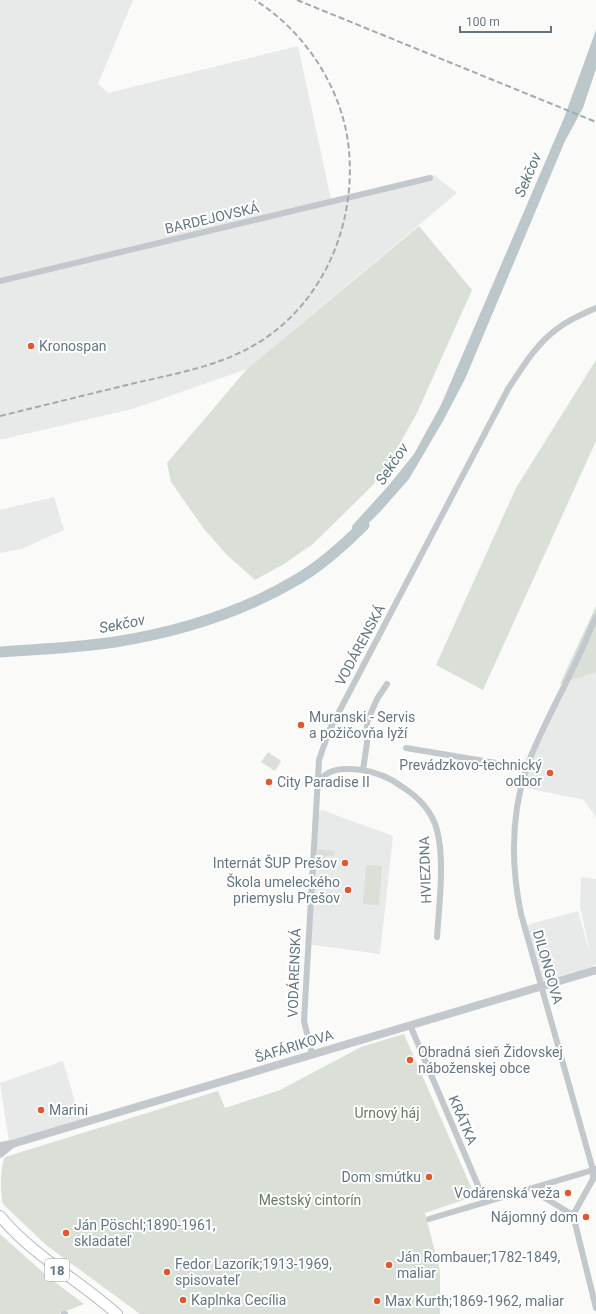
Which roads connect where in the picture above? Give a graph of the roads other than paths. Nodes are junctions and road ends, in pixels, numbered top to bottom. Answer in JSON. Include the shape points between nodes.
{"nodes":[{"id":1,"x":430,"y":178,"type":"dead end"},
{"id":2,"x":0,"y":282,"type":"edge"},
{"id":3,"x":596,"y":308,"type":"edge"},
{"id":4,"x":596,"y":616,"type":"edge"},
{"id":5,"x":387,"y":684,"type":"dead end"},
{"id":6,"x":406,"y":748,"type":"dead end"},
{"id":7,"x":527,"y":768,"type":"junction"},
{"id":8,"x":363,"y":770,"type":"junction"},
{"id":9,"x":317,"y":784,"type":"junction"},
{"id":10,"x":437,"y":937,"type":"dead end"},
{"id":11,"x":596,"y":970,"type":"edge"},
{"id":12,"x":542,"y":986,"type":"junction"},
{"id":13,"x":410,"y":1025,"type":"junction"},
{"id":14,"x":312,"y":1054,"type":"junction"},
{"id":15,"x":0,"y":1151,"type":"edge"},
{"id":16,"x":595,"y":1169,"type":"edge"},
{"id":17,"x":530,"y":1189,"type":"junction"},
{"id":18,"x":486,"y":1202,"type":"junction"},
{"id":19,"x":573,"y":1215,"type":"junction"},
{"id":20,"x":1,"y":1216,"type":"edge"},
{"id":21,"x":429,"y":1219,"type":"dead end"},
{"id":22,"x":596,"y":1308,"type":"edge"},
{"id":23,"x":117,"y":1314,"type":"edge"}],
"edges":[{"from":1,"to":2,"type":"street","name":"BARDEJOVSKÁ"},
{"from":3,"to":9,"type":"street","name":"VODÁRENSKÁ","via":[[558,328],[545,340],[529,358],[508,390],[329,731],[319,760]]},
{"from":4,"to":7,"type":"street","name":"DILONGOVA"},
{"from":5,"to":8,"type":"street","via":[[367,722]]},
{"from":6,"to":7,"type":"street"},
{"from":7,"to":12,"type":"street","name":"DILONGOVA","via":[[515,827],[514,872],[521,914]]},
{"from":8,"to":9,"type":"street","name":"HVIEZDNA","via":[[335,769],[323,776]]},
{"from":8,"to":10,"type":"street","name":"HVIEZDNA","via":[[395,781],[406,789],[424,805],[437,830],[440,887]]},
{"from":9,"to":14,"type":"street","name":"VODÁRENSKÁ","via":[[304,1021]]},
{"from":11,"to":12,"type":"street","name":"ŠAFÁRIKOVA"},
{"from":12,"to":13,"type":"street","name":"ŠAFÁRIKOVA"},
{"from":12,"to":16,"type":"street","name":"DILONGOVA"},
{"from":13,"to":14,"type":"street","name":"ŠAFÁRIKOVA"},
{"from":13,"to":18,"type":"street","name":"KRÁTKA"},
{"from":14,"to":15,"type":"street","name":"ŠAFÁRIKOVA","via":[[12,1144]]},
{"from":16,"to":17,"type":"street"},
{"from":16,"to":19,"type":"street","via":[[593,1179]]},
{"from":17,"to":18,"type":"street"},
{"from":17,"to":19,"type":"street"},
{"from":18,"to":21,"type":"street"},
{"from":19,"to":22,"type":"street"},
{"from":20,"to":23,"type":"main road","number":"18","via":[[32,1249]]}]}
